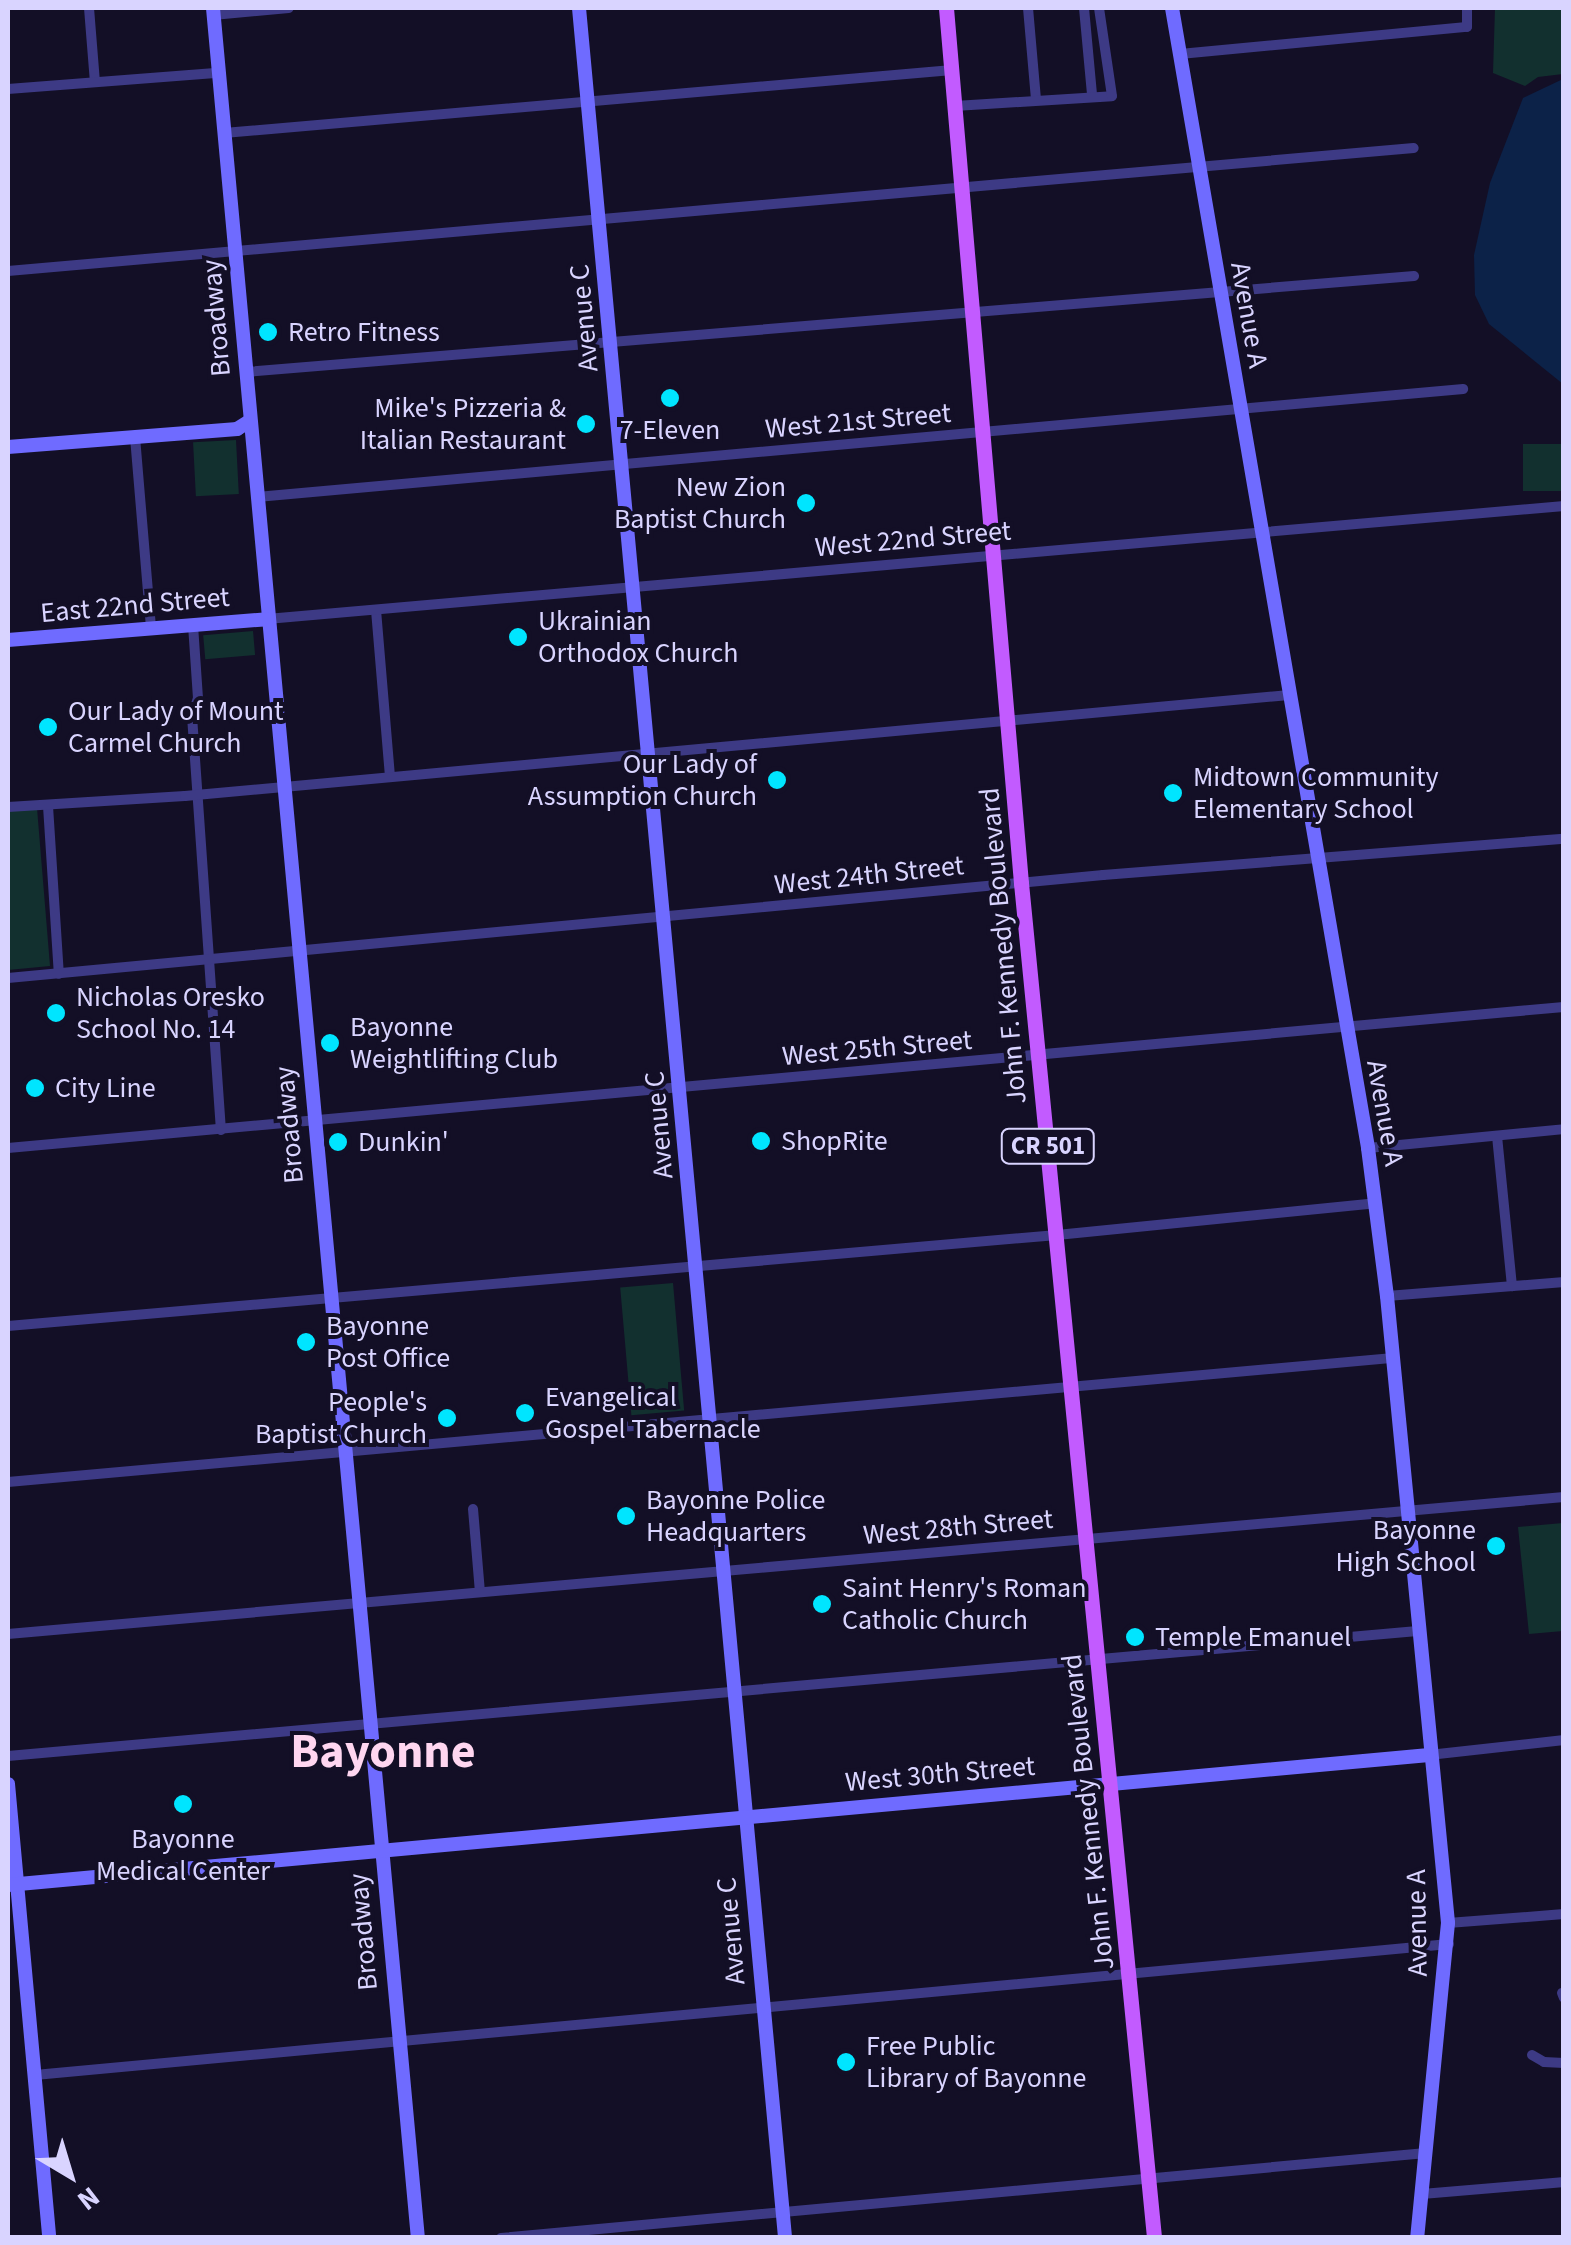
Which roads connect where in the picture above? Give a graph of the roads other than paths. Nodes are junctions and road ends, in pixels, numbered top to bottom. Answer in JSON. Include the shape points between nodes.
{"nodes":[{"id":1,"x":88,"y":8,"type":"edge"},
{"id":2,"x":289,"y":8,"type":"edge"},
{"id":3,"x":579,"y":8,"type":"edge"},
{"id":4,"x":946,"y":8,"type":"edge"},
{"id":5,"x":1028,"y":8,"type":"edge"},
{"id":6,"x":1084,"y":8,"type":"edge"},
{"id":7,"x":1099,"y":8,"type":"edge"},
{"id":8,"x":1172,"y":8,"type":"edge"},
{"id":9,"x":1468,"y":8,"type":"edge"},
{"id":10,"x":213,"y":11,"type":"edge"},
{"id":11,"x":1180,"y":54,"type":"junction"},
{"id":12,"x":952,"y":70,"type":"junction"},
{"id":13,"x":218,"y":72,"type":"junction"},
{"id":14,"x":95,"y":82,"type":"junction"},
{"id":15,"x":8,"y":89,"type":"edge"},
{"id":16,"x":1092,"y":95,"type":"junction"},
{"id":17,"x":1036,"y":100,"type":"junction"},
{"id":18,"x":587,"y":101,"type":"junction"},
{"id":19,"x":956,"y":106,"type":"junction"},
{"id":20,"x":224,"y":132,"type":"junction"},
{"id":21,"x":1414,"y":148,"type":"dead end"},
{"id":22,"x":1199,"y":169,"type":"junction"},
{"id":23,"x":964,"y":189,"type":"junction"},
{"id":24,"x":601,"y":222,"type":"junction"},
{"id":25,"x":235,"y":254,"type":"junction"},
{"id":26,"x":8,"y":271,"type":"edge"},
{"id":27,"x":1414,"y":276,"type":"dead end"},
{"id":28,"x":1219,"y":290,"type":"junction"},
{"id":29,"x":970,"y":310,"type":"junction"},
{"id":30,"x":612,"y":344,"type":"junction"},
{"id":31,"x":246,"y":372,"type":"junction"},
{"id":32,"x":1464,"y":389,"type":"dead end"},
{"id":33,"x":1242,"y":410,"type":"junction"},
{"id":34,"x":250,"y":421,"type":"junction"},
{"id":35,"x":983,"y":432,"type":"junction"},
{"id":36,"x":135,"y":437,"type":"junction"},
{"id":37,"x":8,"y":448,"type":"edge"},
{"id":38,"x":624,"y":466,"type":"junction"},
{"id":39,"x":257,"y":497,"type":"junction"},
{"id":40,"x":1564,"y":506,"type":"edge"},
{"id":41,"x":1259,"y":530,"type":"junction"},
{"id":42,"x":994,"y":554,"type":"junction"},
{"id":43,"x":632,"y":586,"type":"junction"},
{"id":44,"x":376,"y":610,"type":"junction"},
{"id":45,"x":268,"y":619,"type":"junction"},
{"id":46,"x":192,"y":625,"type":"junction"},
{"id":47,"x":151,"y":628,"type":"junction"},
{"id":48,"x":8,"y":640,"type":"edge"},
{"id":49,"x":1289,"y":695,"type":"junction"},
{"id":50,"x":1008,"y":720,"type":"junction"},
{"id":51,"x":650,"y":754,"type":"junction"},
{"id":52,"x":390,"y":776,"type":"junction"},
{"id":53,"x":284,"y":786,"type":"junction"},
{"id":54,"x":198,"y":794,"type":"junction"},
{"id":55,"x":8,"y":806,"type":"edge"},
{"id":56,"x":48,"y":806,"type":"junction"},
{"id":57,"x":1564,"y":839,"type":"edge"},
{"id":58,"x":1316,"y":859,"type":"junction"},
{"id":59,"x":1021,"y":883,"type":"junction"},
{"id":60,"x":665,"y":919,"type":"junction"},
{"id":61,"x":300,"y":952,"type":"junction"},
{"id":62,"x":207,"y":960,"type":"junction"},
{"id":63,"x":59,"y":974,"type":"junction"},
{"id":64,"x":8,"y":978,"type":"edge"},
{"id":65,"x":1564,"y":1007,"type":"edge"},
{"id":66,"x":1344,"y":1028,"type":"junction"},
{"id":67,"x":1038,"y":1056,"type":"junction"},
{"id":68,"x":681,"y":1088,"type":"junction"},
{"id":69,"x":314,"y":1122,"type":"junction"},
{"id":70,"x":1564,"y":1129,"type":"edge"},
{"id":71,"x":221,"y":1130,"type":"junction"},
{"id":72,"x":1497,"y":1136,"type":"junction"},
{"id":73,"x":8,"y":1148,"type":"edge"},
{"id":74,"x":1368,"y":1148,"type":"junction"},
{"id":75,"x":1375,"y":1202,"type":"junction"},
{"id":76,"x":1057,"y":1235,"type":"junction"},
{"id":77,"x":696,"y":1267,"type":"junction"},
{"id":78,"x":1564,"y":1282,"type":"edge"},
{"id":79,"x":1512,"y":1286,"type":"junction"},
{"id":80,"x":1387,"y":1296,"type":"junction"},
{"id":81,"x":330,"y":1300,"type":"junction"},
{"id":82,"x":8,"y":1326,"type":"edge"},
{"id":83,"x":1393,"y":1358,"type":"junction"},
{"id":84,"x":1070,"y":1387,"type":"junction"},
{"id":85,"x":709,"y":1420,"type":"junction"},
{"id":86,"x":345,"y":1452,"type":"junction"},
{"id":87,"x":8,"y":1482,"type":"edge"},
{"id":88,"x":1564,"y":1497,"type":"edge"},
{"id":89,"x":473,"y":1509,"type":"dead end"},
{"id":90,"x":1405,"y":1510,"type":"junction"},
{"id":91,"x":1086,"y":1538,"type":"junction"},
{"id":92,"x":724,"y":1571,"type":"junction"},
{"id":93,"x":480,"y":1592,"type":"junction"},
{"id":94,"x":357,"y":1603,"type":"junction"},
{"id":95,"x":1417,"y":1631,"type":"junction"},
{"id":96,"x":8,"y":1634,"type":"edge"},
{"id":97,"x":1098,"y":1660,"type":"junction"},
{"id":98,"x":736,"y":1693,"type":"junction"},
{"id":99,"x":370,"y":1727,"type":"junction"},
{"id":100,"x":1564,"y":1740,"type":"edge"},
{"id":101,"x":1429,"y":1755,"type":"junction"},
{"id":102,"x":8,"y":1756,"type":"edge"},
{"id":103,"x":1110,"y":1783,"type":"junction"},
{"id":104,"x":8,"y":1784,"type":"edge"},
{"id":105,"x":746,"y":1817,"type":"junction"},
{"id":106,"x":381,"y":1850,"type":"junction"},
{"id":107,"x":12,"y":1884,"type":"edge"},
{"id":108,"x":1564,"y":1914,"type":"edge"},
{"id":109,"x":1448,"y":1923,"type":"junction"},
{"id":110,"x":1449,"y":1944,"type":"junction"},
{"id":111,"x":1130,"y":1975,"type":"junction"},
{"id":112,"x":763,"y":2004,"type":"junction"},
{"id":113,"x":398,"y":2038,"type":"junction"},
{"id":114,"x":1532,"y":2055,"type":"dead end"},
{"id":115,"x":1564,"y":2063,"type":"edge"},
{"id":116,"x":34,"y":2075,"type":"junction"},
{"id":117,"x":1426,"y":2153,"type":"junction"},
{"id":118,"x":1149,"y":2180,"type":"junction"},
{"id":119,"x":1564,"y":2182,"type":"edge"},
{"id":120,"x":1422,"y":2194,"type":"junction"},
{"id":121,"x":782,"y":2212,"type":"junction"},
{"id":122,"x":48,"y":2238,"type":"edge"},
{"id":123,"x":418,"y":2238,"type":"edge"},
{"id":124,"x":501,"y":2238,"type":"edge"},
{"id":125,"x":785,"y":2238,"type":"edge"},
{"id":126,"x":1154,"y":2238,"type":"edge"},
{"id":127,"x":1418,"y":2238,"type":"edge"}],
"edges":[{"from":1,"to":14,"type":"street"},
{"from":2,"to":10,"type":"street"},
{"from":3,"to":18,"type":"street","name":"Avenue C"},
{"from":4,"to":12,"type":"main road","name":"John F. Kennedy Boulevard","number":"CR 501"},
{"from":5,"to":17,"type":"street"},
{"from":6,"to":16,"type":"street"},
{"from":7,"to":16,"type":"street","via":[[1112,96]]},
{"from":8,"to":11,"type":"street","name":"Avenue A"},
{"from":9,"to":11,"type":"street","via":[[1467,28]]},
{"from":10,"to":13,"type":"street","name":"Broadway"},
{"from":11,"to":22,"type":"street","name":"Avenue A"},
{"from":12,"to":18,"type":"street"},
{"from":12,"to":19,"type":"main road","name":"John F. Kennedy Boulevard","number":"CR 501"},
{"from":13,"to":14,"type":"street"},
{"from":13,"to":20,"type":"street","name":"Broadway"},
{"from":14,"to":15,"type":"street"},
{"from":16,"to":17,"type":"street"},
{"from":17,"to":19,"type":"street"},
{"from":18,"to":20,"type":"street"},
{"from":18,"to":24,"type":"street","name":"Avenue C"},
{"from":19,"to":23,"type":"main road","name":"John F. Kennedy Boulevard","number":"CR 501"},
{"from":20,"to":25,"type":"street","name":"Broadway"},
{"from":21,"to":22,"type":"street"},
{"from":22,"to":23,"type":"street"},
{"from":22,"to":28,"type":"street","name":"Avenue A"},
{"from":23,"to":24,"type":"street"},
{"from":23,"to":29,"type":"main road","name":"John F. Kennedy Boulevard","number":"CR 501"},
{"from":24,"to":25,"type":"street"},
{"from":24,"to":30,"type":"street","name":"Avenue C"},
{"from":25,"to":26,"type":"street"},
{"from":25,"to":31,"type":"street","name":"Broadway"},
{"from":27,"to":28,"type":"street"},
{"from":28,"to":29,"type":"street"},
{"from":28,"to":33,"type":"street","name":"Avenue A"},
{"from":29,"to":30,"type":"street"},
{"from":29,"to":35,"type":"main road","name":"John F. Kennedy Boulevard","number":"CR 501"},
{"from":30,"to":31,"type":"street"},
{"from":30,"to":38,"type":"street","name":"Avenue C"},
{"from":31,"to":34,"type":"street","name":"Broadway"},
{"from":32,"to":33,"type":"street","name":"West 21st Street"},
{"from":33,"to":35,"type":"street","name":"West 21st Street"},
{"from":33,"to":41,"type":"street","name":"Avenue A"},
{"from":34,"to":36,"type":"street","via":[[237,429]]},
{"from":34,"to":39,"type":"street","name":"Broadway"},
{"from":35,"to":38,"type":"street","name":"West 21st Street"},
{"from":35,"to":42,"type":"main road","name":"John F. Kennedy Boulevard","number":"CR 501"},
{"from":36,"to":37,"type":"street"},
{"from":36,"to":47,"type":"street"},
{"from":38,"to":39,"type":"street","name":"West 21st Street"},
{"from":38,"to":43,"type":"street","name":"Avenue C"},
{"from":39,"to":45,"type":"street","name":"Broadway"},
{"from":40,"to":41,"type":"street","name":"West 22nd Street"},
{"from":41,"to":42,"type":"street","name":"West 22nd Street"},
{"from":41,"to":49,"type":"street","name":"Avenue A"},
{"from":42,"to":43,"type":"street","name":"West 22nd Street"},
{"from":42,"to":50,"type":"main road","name":"John F. Kennedy Boulevard","number":"CR 501"},
{"from":43,"to":44,"type":"street","name":"West 22nd Street"},
{"from":43,"to":51,"type":"street","name":"Avenue C"},
{"from":44,"to":45,"type":"street","name":"West 22nd Street"},
{"from":44,"to":52,"type":"street"},
{"from":45,"to":46,"type":"street","name":"East 22nd Street"},
{"from":45,"to":53,"type":"street","name":"Broadway"},
{"from":46,"to":47,"type":"street","name":"East 22nd Street"},
{"from":46,"to":54,"type":"street"},
{"from":47,"to":48,"type":"street","name":"East 22nd Street"},
{"from":49,"to":50,"type":"street"},
{"from":49,"to":58,"type":"street","name":"Avenue A"},
{"from":50,"to":51,"type":"street"},
{"from":50,"to":59,"type":"main road","name":"John F. Kennedy Boulevard","number":"CR 501"},
{"from":51,"to":52,"type":"street"},
{"from":51,"to":60,"type":"street","name":"Avenue C"},
{"from":52,"to":53,"type":"street"},
{"from":53,"to":54,"type":"street"},
{"from":53,"to":61,"type":"street","name":"Broadway"},
{"from":54,"to":56,"type":"street"},
{"from":54,"to":62,"type":"street"},
{"from":55,"to":56,"type":"street"},
{"from":56,"to":63,"type":"street"},
{"from":57,"to":58,"type":"street","name":"West 24th Street"},
{"from":58,"to":59,"type":"street","name":"West 24th Street"},
{"from":58,"to":66,"type":"street","name":"Avenue A"},
{"from":59,"to":60,"type":"street","name":"West 24th Street"},
{"from":59,"to":67,"type":"main road","name":"John F. Kennedy Boulevard","number":"CR 501"},
{"from":60,"to":61,"type":"street","name":"West 24th Street"},
{"from":60,"to":68,"type":"street","name":"Avenue C"},
{"from":61,"to":62,"type":"street","name":"West 24th Street"},
{"from":61,"to":69,"type":"street","name":"Broadway"},
{"from":62,"to":63,"type":"street","name":"West 24th Street"},
{"from":62,"to":71,"type":"street"},
{"from":63,"to":64,"type":"street","name":"West 24th Street"},
{"from":65,"to":66,"type":"street","name":"West 25th Street"},
{"from":66,"to":67,"type":"street","name":"West 25th Street"},
{"from":66,"to":74,"type":"street","name":"Avenue A"},
{"from":67,"to":68,"type":"street","name":"West 25th Street"},
{"from":67,"to":76,"type":"main road","name":"John F. Kennedy Boulevard","number":"CR 501"},
{"from":68,"to":69,"type":"street","name":"West 25th Street"},
{"from":68,"to":77,"type":"street","name":"Avenue C"},
{"from":69,"to":71,"type":"street","name":"West 25th Street"},
{"from":69,"to":81,"type":"street","name":"Broadway"},
{"from":70,"to":72,"type":"street"},
{"from":71,"to":73,"type":"street","name":"West 25th Street"},
{"from":72,"to":74,"type":"street"},
{"from":72,"to":79,"type":"street"},
{"from":74,"to":75,"type":"street","name":"Avenue A"},
{"from":75,"to":76,"type":"street"},
{"from":75,"to":80,"type":"street","name":"Avenue A"},
{"from":76,"to":77,"type":"street"},
{"from":76,"to":84,"type":"main road","name":"John F. Kennedy Boulevard","number":"CR 501"},
{"from":77,"to":81,"type":"street"},
{"from":77,"to":85,"type":"street","name":"Avenue C"},
{"from":78,"to":79,"type":"street"},
{"from":79,"to":80,"type":"street"},
{"from":80,"to":83,"type":"street","name":"Avenue A"},
{"from":81,"to":82,"type":"street"},
{"from":81,"to":86,"type":"street","name":"Broadway"},
{"from":83,"to":84,"type":"street"},
{"from":83,"to":90,"type":"street","name":"Avenue A"},
{"from":84,"to":85,"type":"street"},
{"from":84,"to":91,"type":"main road","name":"John F. Kennedy Boulevard","number":"CR 501"},
{"from":85,"to":86,"type":"street"},
{"from":85,"to":92,"type":"street","name":"Avenue C"},
{"from":86,"to":87,"type":"street"},
{"from":86,"to":94,"type":"street","name":"Broadway"},
{"from":88,"to":90,"type":"street","name":"West 28th Street"},
{"from":89,"to":93,"type":"street"},
{"from":90,"to":91,"type":"street","name":"West 28th Street"},
{"from":90,"to":95,"type":"street","name":"Avenue A"},
{"from":91,"to":92,"type":"street","name":"West 28th Street"},
{"from":91,"to":97,"type":"main road","name":"John F. Kennedy Boulevard","number":"CR 501"},
{"from":92,"to":93,"type":"street","name":"West 28th Street"},
{"from":92,"to":98,"type":"street","name":"Avenue C"},
{"from":93,"to":94,"type":"street","name":"West 28th Street"},
{"from":94,"to":96,"type":"street","name":"West 28th Street"},
{"from":94,"to":99,"type":"street","name":"Broadway"},
{"from":95,"to":97,"type":"street"},
{"from":95,"to":101,"type":"street","name":"Avenue A"},
{"from":97,"to":98,"type":"street"},
{"from":97,"to":103,"type":"main road","name":"John F. Kennedy Boulevard","number":"CR 501"},
{"from":98,"to":99,"type":"street"},
{"from":98,"to":105,"type":"street","name":"Avenue C"},
{"from":99,"to":102,"type":"street"},
{"from":99,"to":106,"type":"street","name":"Broadway"},
{"from":100,"to":101,"type":"street","name":"West 30th Street"},
{"from":101,"to":103,"type":"street","name":"West 30th Street"},
{"from":101,"to":109,"type":"street","name":"Avenue A"},
{"from":103,"to":105,"type":"street","name":"West 30th Street"},
{"from":103,"to":111,"type":"main road","name":"John F. Kennedy Boulevard","number":"CR 501"},
{"from":104,"to":107,"type":"street"},
{"from":105,"to":106,"type":"street","name":"West 30th Street"},
{"from":105,"to":112,"type":"street","name":"Avenue C"},
{"from":106,"to":107,"type":"street","name":"West 30th Street"},
{"from":106,"to":113,"type":"street","name":"Broadway"},
{"from":107,"to":116,"type":"street"},
{"from":108,"to":109,"type":"street"},
{"from":109,"to":110,"type":"street","name":"Avenue A"},
{"from":110,"to":111,"type":"street"},
{"from":110,"to":117,"type":"street","name":"Avenue A"},
{"from":111,"to":112,"type":"street"},
{"from":111,"to":118,"type":"main road","name":"John F. Kennedy Boulevard","number":"CR 501"},
{"from":112,"to":113,"type":"street"},
{"from":112,"to":121,"type":"street","name":"Avenue C"},
{"from":113,"to":116,"type":"street"},
{"from":113,"to":123,"type":"street","name":"Broadway"},
{"from":114,"to":115,"type":"street"},
{"from":116,"to":122,"type":"street"},
{"from":117,"to":118,"type":"street"},
{"from":117,"to":120,"type":"street","name":"Avenue A"},
{"from":118,"to":121,"type":"street"},
{"from":118,"to":126,"type":"main road","name":"John F. Kennedy Boulevard","number":"CR 501"},
{"from":119,"to":120,"type":"street"},
{"from":120,"to":127,"type":"street","name":"Avenue A"},
{"from":121,"to":124,"type":"street"},
{"from":121,"to":125,"type":"street","name":"Avenue C"}]}
